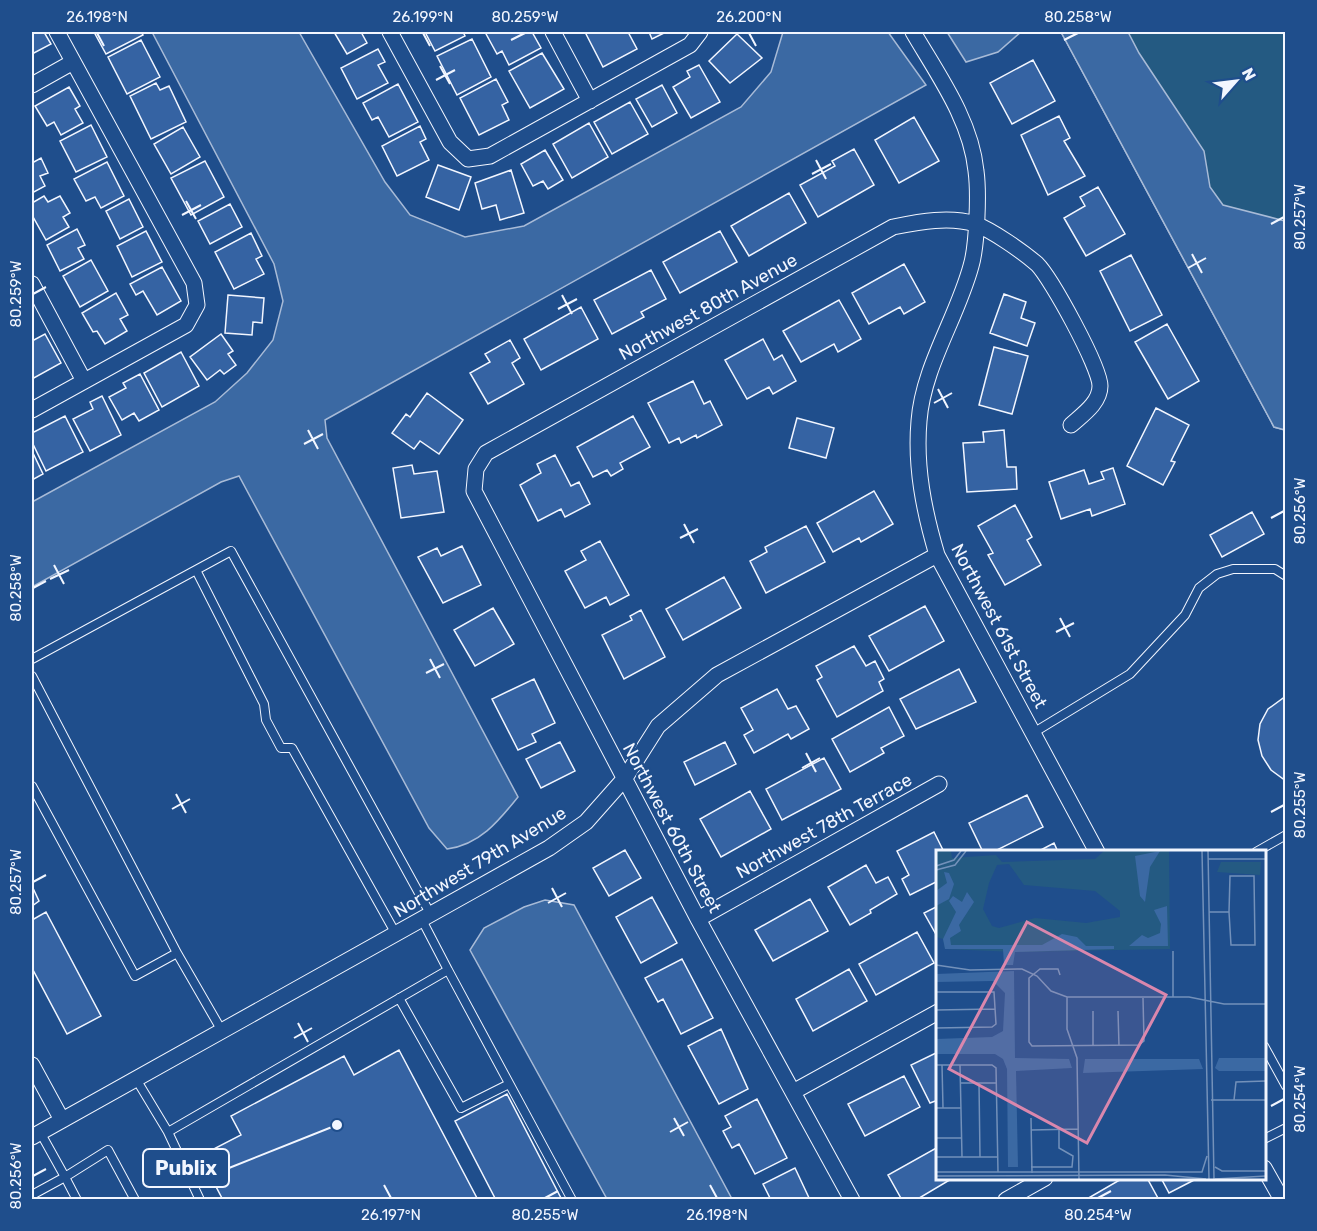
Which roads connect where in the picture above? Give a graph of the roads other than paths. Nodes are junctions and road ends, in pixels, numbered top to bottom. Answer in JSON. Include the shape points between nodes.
{"nodes":[{"id":1,"x":57,"y":32,"type":"edge"},
{"id":2,"x":390,"y":32,"type":"edge"},
{"id":3,"x":553,"y":32,"type":"edge"},
{"id":4,"x":700,"y":32,"type":"edge"},
{"id":5,"x":913,"y":32,"type":"edge"},
{"id":6,"x":73,"y":62,"type":"junction"},
{"id":7,"x":32,"y":85,"type":"edge"},
{"id":8,"x":590,"y":101,"type":"junction"},
{"id":9,"x":975,"y":224,"type":"junction"},
{"id":10,"x":32,"y":284,"type":"edge"},
{"id":11,"x":84,"y":381,"type":"junction"},
{"id":12,"x":32,"y":410,"type":"edge"},
{"id":13,"x":1071,"y":425,"type":"dead end"},
{"id":14,"x":476,"y":469,"type":"joint"},
{"id":15,"x":937,"y":555,"type":"junction"},
{"id":16,"x":196,"y":570,"type":"junction"},
{"id":17,"x":1286,"y":576,"type":"edge"},
{"id":18,"x":32,"y":659,"type":"edge"},
{"id":19,"x":32,"y":676,"type":"edge"},
{"id":20,"x":1033,"y":733,"type":"junction"},
{"id":21,"x":625,"y":778,"type":"junction"},
{"id":22,"x":939,"y":784,"type":"dead end"},
{"id":23,"x":32,"y":786,"type":"edge"},
{"id":24,"x":1286,"y":835,"type":"edge"},
{"id":25,"x":1095,"y":850,"type":"edge"},
{"id":26,"x":1260,"y":850,"type":"edge"},
{"id":27,"x":426,"y":918,"type":"junction"},
{"id":28,"x":698,"y":919,"type":"junction"},
{"id":29,"x":396,"y":934,"type":"junction"},
{"id":30,"x":177,"y":953,"type":"junction"},
{"id":31,"x":448,"y":970,"type":"junction"},
{"id":32,"x":399,"y":998,"type":"junction"},
{"id":33,"x":936,"y":1013,"type":"edge"},
{"id":34,"x":222,"y":1031,"type":"junction"},
{"id":35,"x":1266,"y":1050,"type":"edge"},
{"id":36,"x":32,"y":1065,"type":"edge"},
{"id":37,"x":136,"y":1079,"type":"junction"},
{"id":38,"x":509,"y":1084,"type":"junction"},
{"id":39,"x":1286,"y":1086,"type":"edge"},
{"id":40,"x":793,"y":1092,"type":"junction"},
{"id":41,"x":62,"y":1120,"type":"junction"},
{"id":42,"x":1286,"y":1128,"type":"edge"},
{"id":43,"x":168,"y":1132,"type":"junction"},
{"id":44,"x":36,"y":1134,"type":"edge"},
{"id":45,"x":1266,"y":1138,"type":"edge"},
{"id":46,"x":1266,"y":1172,"type":"edge"},
{"id":47,"x":65,"y":1177,"type":"junction"},
{"id":48,"x":1043,"y":1180,"type":"edge"},
{"id":49,"x":32,"y":1195,"type":"edge"},
{"id":50,"x":77,"y":1200,"type":"edge"},
{"id":51,"x":135,"y":1200,"type":"edge"},
{"id":52,"x":200,"y":1200,"type":"edge"},
{"id":53,"x":572,"y":1200,"type":"edge"},
{"id":54,"x":852,"y":1200,"type":"edge"},
{"id":55,"x":1006,"y":1200,"type":"edge"},
{"id":56,"x":1282,"y":1200,"type":"edge"}],
"edges":[{"from":1,"to":6,"type":"street"},
{"from":2,"to":8,"type":"street","via":[[450,142],[468,159],[490,156]]},
{"from":3,"to":8,"type":"street"},
{"from":4,"to":8,"type":"street","via":[[690,45]]},
{"from":5,"to":9,"type":"street","name":"Northwest 61st Street","via":[[968,134],[976,171]]},
{"from":6,"to":7,"type":"street"},
{"from":6,"to":11,"type":"street","via":[[194,283],[197,305],[186,325]]},
{"from":9,"to":13,"type":"street","via":[[1037,265],[1095,364],[1100,386],[1096,401]]},
{"from":9,"to":14,"type":"street","name":"Northwest 80th Avenue","via":[[929,220],[893,227],[486,453]]},
{"from":9,"to":15,"type":"street","name":"Northwest 61st Street","via":[[971,266],[931,372],[919,420],[924,512]]},
{"from":10,"to":11,"type":"street"},
{"from":11,"to":12,"type":"street"},
{"from":14,"to":21,"type":"street","name":"Northwest 60th Street","via":[[474,491]]},
{"from":15,"to":20,"type":"street","name":"Northwest 61st Street"},
{"from":15,"to":21,"type":"street","name":"Northwest 79th Avenue","via":[[717,675],[658,726]]},
{"from":16,"to":18,"type":"lane"},
{"from":16,"to":27,"type":"lane","via":[[231,551]]},
{"from":16,"to":29,"type":"lane","via":[[264,704],[266,720],[281,748],[292,748]]},
{"from":17,"to":20,"type":"lane","via":[[1275,569],[1233,569],[1216,574],[1199,588],[1185,615],[1130,674]]},
{"from":19,"to":30,"type":"lane"},
{"from":20,"to":25,"type":"street","name":"Northwest 61st Street"},
{"from":21,"to":27,"type":"street","name":"Northwest 79th Avenue","via":[[586,822],[558,842]]},
{"from":21,"to":28,"type":"street","name":"Northwest 60th Street"},
{"from":22,"to":28,"type":"street","name":"Northwest 78th Terrace"},
{"from":23,"to":30,"type":"lane","via":[[135,976]]},
{"from":24,"to":26,"type":"lane"},
{"from":27,"to":29,"type":"street","name":"Northwest 79th Avenue"},
{"from":27,"to":31,"type":"lane"},
{"from":28,"to":40,"type":"street","name":"Northwest 60th Street"},
{"from":29,"to":34,"type":"street","name":"Northwest 79th Avenue"},
{"from":30,"to":34,"type":"lane"},
{"from":31,"to":32,"type":"lane"},
{"from":31,"to":38,"type":"lane"},
{"from":32,"to":38,"type":"lane","via":[[461,1108]]},
{"from":32,"to":43,"type":"lane"},
{"from":33,"to":40,"type":"street"},
{"from":34,"to":37,"type":"street","name":"Northwest 79th Avenue"},
{"from":35,"to":39,"type":"lane"},
{"from":36,"to":41,"type":"street"},
{"from":37,"to":41,"type":"street","name":"Northwest 79th Avenue"},
{"from":37,"to":43,"type":"lane"},
{"from":38,"to":53,"type":"lane"},
{"from":40,"to":54,"type":"street","name":"Northwest 60th Street"},
{"from":41,"to":44,"type":"street","name":"Northwest 79th Avenue"},
{"from":42,"to":45,"type":"lane"},
{"from":43,"to":52,"type":"lane"},
{"from":44,"to":47,"type":"lane"},
{"from":46,"to":56,"type":"street"},
{"from":47,"to":49,"type":"lane"},
{"from":47,"to":50,"type":"lane"},
{"from":47,"to":51,"type":"lane","via":[[108,1150]]},
{"from":48,"to":55,"type":"street"}]}
